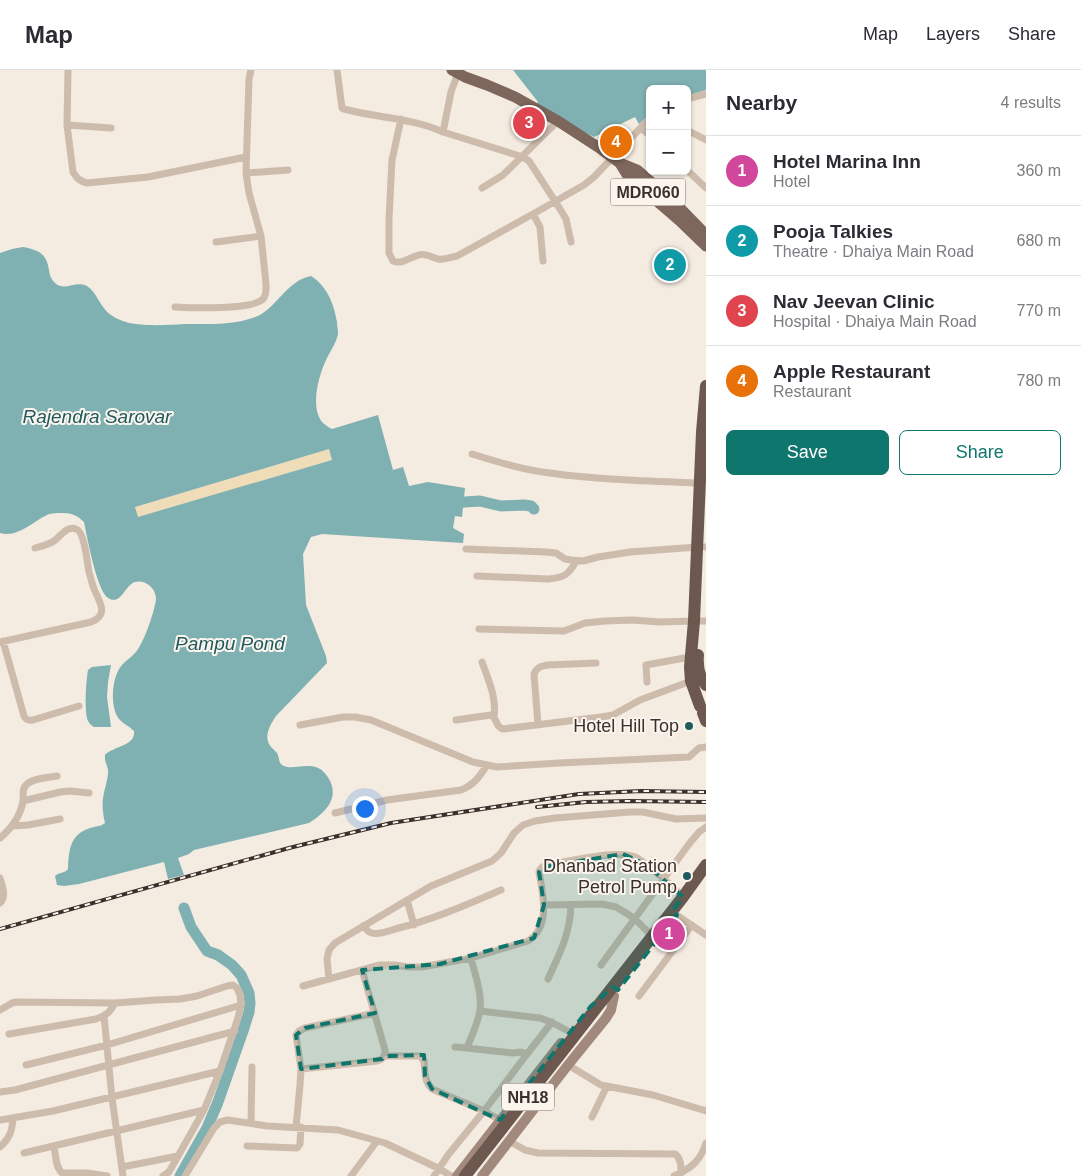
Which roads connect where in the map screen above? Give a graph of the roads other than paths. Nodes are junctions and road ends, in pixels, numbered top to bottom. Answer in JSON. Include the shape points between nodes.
{"nodes":[{"id":1,"x":68,"y":70,"type":"edge"},
{"id":2,"x":251,"y":70,"type":"edge"},
{"id":3,"x":337,"y":70,"type":"edge"},
{"id":4,"x":461,"y":73,"type":"edge"},
{"id":5,"x":704,"y":96,"type":"edge"},
{"id":6,"x":691,"y":99,"type":"edge"},
{"id":7,"x":401,"y":119,"type":"junction"},
{"id":8,"x":558,"y":121,"type":"junction"},
{"id":9,"x":646,"y":122,"type":"edge"},
{"id":10,"x":67,"y":125,"type":"junction"},
{"id":11,"x":111,"y":128,"type":"dead end"},
{"id":12,"x":641,"y":128,"type":"junction"},
{"id":13,"x":443,"y":132,"type":"junction"},
{"id":14,"x":646,"y":132,"type":"edge"},
{"id":15,"x":691,"y":132,"type":"edge"},
{"id":16,"x":706,"y":140,"type":"edge"},
{"id":17,"x":246,"y":157,"type":"junction"},
{"id":18,"x":523,"y":157,"type":"junction"},
{"id":19,"x":616,"y":160,"type":"junction"},
{"id":20,"x":288,"y":170,"type":"dead end"},
{"id":21,"x":246,"y":173,"type":"junction"},
{"id":22,"x":691,"y":174,"type":"edge"},
{"id":23,"x":482,"y":188,"type":"dead end"},
{"id":24,"x":706,"y":188,"type":"edge"},
{"id":25,"x":556,"y":201,"type":"junction"},
{"id":26,"x":533,"y":214,"type":"junction"},
{"id":27,"x":706,"y":235,"type":"edge"},
{"id":28,"x":261,"y":236,"type":"junction"},
{"id":29,"x":216,"y":242,"type":"dead end"},
{"id":30,"x":571,"y":242,"type":"dead end"},
{"id":31,"x":706,"y":246,"type":"edge"},
{"id":32,"x":543,"y":261,"type":"dead end"},
{"id":33,"x":175,"y":307,"type":"dead end"},
{"id":34,"x":706,"y":386,"type":"edge"},
{"id":35,"x":472,"y":454,"type":"dead end"},
{"id":36,"x":700,"y":483,"type":"junction"},
{"id":37,"x":706,"y":500,"type":"edge"},
{"id":38,"x":703,"y":547,"type":"edge"},
{"id":39,"x":36,"y":548,"type":"dead end"},
{"id":40,"x":466,"y":549,"type":"dead end"},
{"id":41,"x":576,"y":561,"type":"junction"},
{"id":42,"x":477,"y":576,"type":"dead end"},
{"id":43,"x":700,"y":621,"type":"edge"},
{"id":44,"x":479,"y":629,"type":"dead end"},
{"id":45,"x":1,"y":641,"type":"edge"},
{"id":46,"x":690,"y":658,"type":"junction"},
{"id":47,"x":482,"y":662,"type":"dead end"},
{"id":48,"x":596,"y":663,"type":"dead end"},
{"id":49,"x":691,"y":681,"type":"junction"},
{"id":50,"x":647,"y":682,"type":"dead end"},
{"id":51,"x":706,"y":685,"type":"edge"},
{"id":52,"x":706,"y":692,"type":"edge"},
{"id":53,"x":79,"y":706,"type":"dead end"},
{"id":54,"x":704,"y":714,"type":"edge"},
{"id":55,"x":494,"y":717,"type":"junction"},
{"id":56,"x":456,"y":720,"type":"dead end"},
{"id":57,"x":300,"y":725,"type":"dead end"},
{"id":58,"x":538,"y":725,"type":"junction"},
{"id":59,"x":706,"y":747,"type":"edge"},
{"id":60,"x":487,"y":766,"type":"junction"},
{"id":61,"x":57,"y":776,"type":"dead end"},
{"id":62,"x":89,"y":793,"type":"dead end"},
{"id":63,"x":23,"y":801,"type":"junction"},
{"id":64,"x":335,"y":813,"type":"dead end"},
{"id":65,"x":706,"y":818,"type":"edge"},
{"id":66,"x":60,"y":820,"type":"dead end"},
{"id":67,"x":12,"y":826,"type":"junction"},
{"id":68,"x":706,"y":827,"type":"edge"},
{"id":69,"x":0,"y":838,"type":"edge"},
{"id":70,"x":706,"y":864,"type":"edge"},
{"id":71,"x":706,"y":875,"type":"edge"},
{"id":72,"x":0,"y":878,"type":"edge"},
{"id":73,"x":663,"y":879,"type":"junction"},
{"id":74,"x":501,"y":890,"type":"dead end"},
{"id":75,"x":683,"y":897,"type":"junction"},
{"id":76,"x":407,"y":900,"type":"junction"},
{"id":77,"x":0,"y":903,"type":"edge"},
{"id":78,"x":544,"y":905,"type":"junction"},
{"id":79,"x":571,"y":905,"type":"junction"},
{"id":80,"x":674,"y":913,"type":"junction"},
{"id":81,"x":635,"y":919,"type":"junction"},
{"id":82,"x":414,"y":925,"type":"junction"},
{"id":83,"x":692,"y":925,"type":"junction"},
{"id":84,"x":363,"y":926,"type":"junction"},
{"id":85,"x":706,"y":935,"type":"edge"},
{"id":86,"x":652,"y":936,"type":"junction"},
{"id":87,"x":471,"y":958,"type":"junction"},
{"id":88,"x":602,"y":965,"type":"dead end"},
{"id":89,"x":362,"y":970,"type":"junction"},
{"id":90,"x":548,"y":978,"type":"dead end"},
{"id":91,"x":329,"y":979,"type":"junction"},
{"id":92,"x":303,"y":986,"type":"dead end"},
{"id":93,"x":613,"y":993,"type":"junction"},
{"id":94,"x":639,"y":996,"type":"dead end"},
{"id":95,"x":115,"y":1003,"type":"junction"},
{"id":96,"x":241,"y":1005,"type":"junction"},
{"id":97,"x":0,"y":1010,"type":"edge"},
{"id":98,"x":480,"y":1011,"type":"junction"},
{"id":99,"x":374,"y":1013,"type":"junction"},
{"id":100,"x":104,"y":1016,"type":"junction"},
{"id":101,"x":592,"y":1018,"type":"junction"},
{"id":102,"x":552,"y":1022,"type":"junction"},
{"id":103,"x":235,"y":1031,"type":"junction"},
{"id":104,"x":570,"y":1032,"type":"junction"},
{"id":105,"x":9,"y":1034,"type":"dead end"},
{"id":106,"x":107,"y":1045,"type":"junction"},
{"id":107,"x":455,"y":1047,"type":"dead end"},
{"id":108,"x":468,"y":1048,"type":"junction"},
{"id":109,"x":527,"y":1054,"type":"junction"},
{"id":110,"x":385,"y":1056,"type":"junction"},
{"id":111,"x":109,"y":1064,"type":"junction"},
{"id":112,"x":26,"y":1065,"type":"dead end"},
{"id":113,"x":568,"y":1065,"type":"junction"},
{"id":114,"x":252,"y":1068,"type":"dead end"},
{"id":115,"x":301,"y":1069,"type":"junction"},
{"id":116,"x":220,"y":1071,"type":"junction"},
{"id":117,"x":607,"y":1086,"type":"junction"},
{"id":118,"x":0,"y":1092,"type":"edge"},
{"id":119,"x":112,"y":1098,"type":"junction"},
{"id":120,"x":204,"y":1110,"type":"junction"},
{"id":121,"x":484,"y":1111,"type":"junction"},
{"id":122,"x":706,"y":1111,"type":"edge"},
{"id":123,"x":592,"y":1117,"type":"dead end"},
{"id":124,"x":13,"y":1118,"type":"junction"},
{"id":125,"x":0,"y":1120,"type":"edge"},
{"id":126,"x":500,"y":1120,"type":"junction"},
{"id":127,"x":251,"y":1123,"type":"junction"},
{"id":128,"x":298,"y":1127,"type":"junction"},
{"id":129,"x":117,"y":1131,"type":"junction"},
{"id":130,"x":378,"y":1141,"type":"junction"},
{"id":131,"x":510,"y":1141,"type":"junction"},
{"id":132,"x":706,"y":1143,"type":"edge"},
{"id":133,"x":54,"y":1146,"type":"junction"},
{"id":134,"x":247,"y":1146,"type":"dead end"},
{"id":135,"x":0,"y":1147,"type":"edge"},
{"id":136,"x":24,"y":1153,"type":"dead end"},
{"id":137,"x":178,"y":1156,"type":"junction"},
{"id":138,"x":122,"y":1167,"type":"junction"},
{"id":139,"x":440,"y":1169,"type":"junction"},
{"id":140,"x":677,"y":1174,"type":"edge"},
{"id":141,"x":188,"y":1175,"type":"edge"},
{"id":142,"x":107,"y":1176,"type":"edge"},
{"id":143,"x":123,"y":1176,"type":"edge"},
{"id":144,"x":163,"y":1176,"type":"edge"},
{"id":145,"x":351,"y":1176,"type":"edge"},
{"id":146,"x":434,"y":1176,"type":"edge"},
{"id":147,"x":451,"y":1176,"type":"edge"},
{"id":148,"x":457,"y":1176,"type":"edge"},
{"id":149,"x":465,"y":1176,"type":"edge"},
{"id":150,"x":472,"y":1176,"type":"edge"},
{"id":151,"x":482,"y":1176,"type":"edge"}],
"edges":[{"from":1,"to":10,"type":"street"},
{"from":2,"to":17,"type":"street"},
{"from":3,"to":7,"type":"street","via":[[342,108]]},
{"from":4,"to":8,"type":"main road","number":"MDR060"},
{"from":4,"to":13,"type":"street","via":[[451,92]]},
{"from":5,"to":6,"type":"street"},
{"from":7,"to":13,"type":"street"},
{"from":7,"to":26,"type":"street","via":[[392,160],[389,253],[393,261],[402,262],[425,254],[438,259],[457,256]]},
{"from":8,"to":18,"type":"street"},
{"from":8,"to":19,"type":"main road","number":"MDR060"},
{"from":9,"to":12,"type":"street"},
{"from":10,"to":11,"type":"street"},
{"from":10,"to":17,"type":"street","via":[[74,172],[76,177],[87,183],[148,177]]},
{"from":12,"to":14,"type":"street"},
{"from":12,"to":19,"type":"street"},
{"from":13,"to":18,"type":"street"},
{"from":15,"to":16,"type":"street"},
{"from":17,"to":21,"type":"street"},
{"from":18,"to":23,"type":"street"},
{"from":18,"to":25,"type":"street"},
{"from":19,"to":25,"type":"street","via":[[584,185]]},
{"from":19,"to":27,"type":"main road","number":"MDR060","via":[[637,170]]},
{"from":19,"to":31,"type":"main road","number":"MDR060","via":[[628,176]]},
{"from":20,"to":21,"type":"street"},
{"from":21,"to":28,"type":"street"},
{"from":22,"to":24,"type":"street"},
{"from":25,"to":26,"type":"street"},
{"from":25,"to":30,"type":"street","via":[[566,219]]},
{"from":26,"to":32,"type":"street","via":[[540,227]]},
{"from":28,"to":29,"type":"street"},
{"from":28,"to":33,"type":"street","via":[[266,291],[262,300],[213,308]]},
{"from":34,"to":36,"type":"highway"},
{"from":35,"to":36,"type":"street","via":[[548,473]]},
{"from":36,"to":38,"type":"highway"},
{"from":37,"to":38,"type":"highway"},
{"from":38,"to":41,"type":"street","via":[[630,552]]},
{"from":38,"to":43,"type":"highway"},
{"from":39,"to":45,"type":"street","via":[[52,542],[68,529],[79,531],[92,583],[102,606],[101,614],[90,622]]},
{"from":40,"to":41,"type":"street","via":[[546,552]]},
{"from":41,"to":42,"type":"street","via":[[572,570],[558,578]]},
{"from":43,"to":44,"type":"street","via":[[605,620],[584,623],[564,631]]},
{"from":43,"to":46,"type":"highway"},
{"from":43,"to":51,"type":"highway","via":[[698,667]]},
{"from":45,"to":53,"type":"street","via":[[26,719],[29,721]]},
{"from":46,"to":49,"type":"highway"},
{"from":46,"to":50,"type":"street","via":[[646,665]]},
{"from":47,"to":55,"type":"street","via":[[495,701]]},
{"from":48,"to":58,"type":"street","via":[[548,664],[536,669]]},
{"from":49,"to":54,"type":"highway"},
{"from":49,"to":58,"type":"street","via":[[640,700],[613,715]]},
{"from":52,"to":54,"type":"highway","via":[[701,698]]},
{"from":55,"to":56,"type":"street"},
{"from":55,"to":58,"type":"street","via":[[499,728],[503,729]]},
{"from":57,"to":60,"type":"street","via":[[343,717],[363,718]]},
{"from":59,"to":60,"type":"street","via":[[699,748],[689,758]]},
{"from":60,"to":64,"type":"street","via":[[474,783],[462,790],[387,800]]},
{"from":61,"to":63,"type":"street","via":[[34,780],[24,786]]},
{"from":62,"to":63,"type":"street","via":[[60,792]]},
{"from":63,"to":67,"type":"street"},
{"from":65,"to":76,"type":"street","via":[[630,812],[535,821],[514,833],[492,861],[431,886]]},
{"from":66,"to":67,"type":"street"},
{"from":67,"to":69,"type":"street"},
{"from":68,"to":73,"type":"street","via":[[688,844]]},
{"from":70,"to":75,"type":"highway","number":"NH18"},
{"from":71,"to":80,"type":"highway","number":"NH18"},
{"from":72,"to":77,"type":"street","via":[[4,893]]},
{"from":73,"to":75,"type":"street"},
{"from":73,"to":78,"type":"street","via":[[635,858],[623,854],[543,866],[539,872]]},
{"from":73,"to":81,"type":"street"},
{"from":74,"to":82,"type":"street"},
{"from":75,"to":80,"type":"highway","number":"NH18"},
{"from":76,"to":82,"type":"street"},
{"from":76,"to":84,"type":"street"},
{"from":78,"to":79,"type":"street"},
{"from":78,"to":87,"type":"street","via":[[534,938]]},
{"from":79,"to":81,"type":"street","via":[[616,907]]},
{"from":79,"to":90,"type":"street","via":[[568,931]]},
{"from":80,"to":83,"type":"street"},
{"from":80,"to":86,"type":"highway","number":"NH18"},
{"from":80,"to":93,"type":"highway","number":"NH18"},
{"from":81,"to":86,"type":"street"},
{"from":81,"to":88,"type":"street"},
{"from":82,"to":84,"type":"street","via":[[373,934]]},
{"from":83,"to":85,"type":"street"},
{"from":83,"to":94,"type":"street"},
{"from":84,"to":91,"type":"street","via":[[329,950]]},
{"from":86,"to":93,"type":"highway","number":"NH18"},
{"from":87,"to":89,"type":"street","via":[[422,967],[395,965]]},
{"from":87,"to":98,"type":"street"},
{"from":89,"to":91,"type":"street"},
{"from":89,"to":99,"type":"street"},
{"from":91,"to":92,"type":"street"},
{"from":93,"to":101,"type":"highway","number":"NH18"},
{"from":93,"to":104,"type":"main road","via":[[591,1006]]},
{"from":93,"to":113,"type":"main road","via":[[611,1010]]},
{"from":95,"to":96,"type":"street","via":[[180,999],[233,985],[240,995]]},
{"from":95,"to":97,"type":"street","via":[[16,1002]]},
{"from":95,"to":100,"type":"street"},
{"from":96,"to":103,"type":"street"},
{"from":96,"to":106,"type":"street"},
{"from":98,"to":102,"type":"street"},
{"from":98,"to":108,"type":"street"},
{"from":99,"to":110,"type":"street"},
{"from":99,"to":115,"type":"street","via":[[299,1031],[296,1038]]},
{"from":100,"to":105,"type":"street"},
{"from":100,"to":106,"type":"street"},
{"from":101,"to":149,"type":"highway","number":"NH18"},
{"from":101,"to":150,"type":"highway","number":"NH18"},
{"from":102,"to":104,"type":"street"},
{"from":102,"to":109,"type":"street"},
{"from":103,"to":111,"type":"street"},
{"from":103,"to":116,"type":"street"},
{"from":104,"to":126,"type":"main road"},
{"from":106,"to":111,"type":"street"},
{"from":106,"to":112,"type":"street"},
{"from":107,"to":108,"type":"street"},
{"from":108,"to":109,"type":"street"},
{"from":109,"to":121,"type":"street"},
{"from":110,"to":115,"type":"street","via":[[377,1061]]},
{"from":110,"to":121,"type":"street","via":[[420,1056],[424,1060],[427,1084],[432,1089]]},
{"from":111,"to":118,"type":"street"},
{"from":111,"to":119,"type":"street"},
{"from":113,"to":117,"type":"street"},
{"from":113,"to":131,"type":"main road"},
{"from":114,"to":127,"type":"street"},
{"from":115,"to":128,"type":"street"},
{"from":116,"to":119,"type":"street"},
{"from":116,"to":120,"type":"street"},
{"from":117,"to":122,"type":"street","via":[[653,1095]]},
{"from":117,"to":123,"type":"street"},
{"from":119,"to":124,"type":"street"},
{"from":119,"to":129,"type":"street"},
{"from":120,"to":129,"type":"street"},
{"from":120,"to":137,"type":"street"},
{"from":121,"to":126,"type":"street"},
{"from":121,"to":139,"type":"street"},
{"from":124,"to":125,"type":"street"},
{"from":124,"to":135,"type":"street","via":[[9,1138]]},
{"from":126,"to":148,"type":"main road"},
{"from":127,"to":128,"type":"street"},
{"from":127,"to":141,"type":"street","via":[[220,1122]]},
{"from":128,"to":130,"type":"street","via":[[338,1130]]},
{"from":128,"to":134,"type":"street","via":[[300,1144],[297,1148]]},
{"from":129,"to":133,"type":"street"},
{"from":129,"to":138,"type":"street"},
{"from":130,"to":139,"type":"street"},
{"from":130,"to":145,"type":"street"},
{"from":131,"to":140,"type":"street","via":[[538,1153],[675,1154],[680,1160]]},
{"from":131,"to":151,"type":"main road"},
{"from":132,"to":140,"type":"street","via":[[698,1160]]},
{"from":133,"to":136,"type":"street"},
{"from":133,"to":142,"type":"street","via":[[57,1166],[62,1173]]},
{"from":137,"to":138,"type":"street"},
{"from":137,"to":144,"type":"street"},
{"from":138,"to":143,"type":"street"},
{"from":139,"to":146,"type":"street"},
{"from":139,"to":147,"type":"street"}]}
